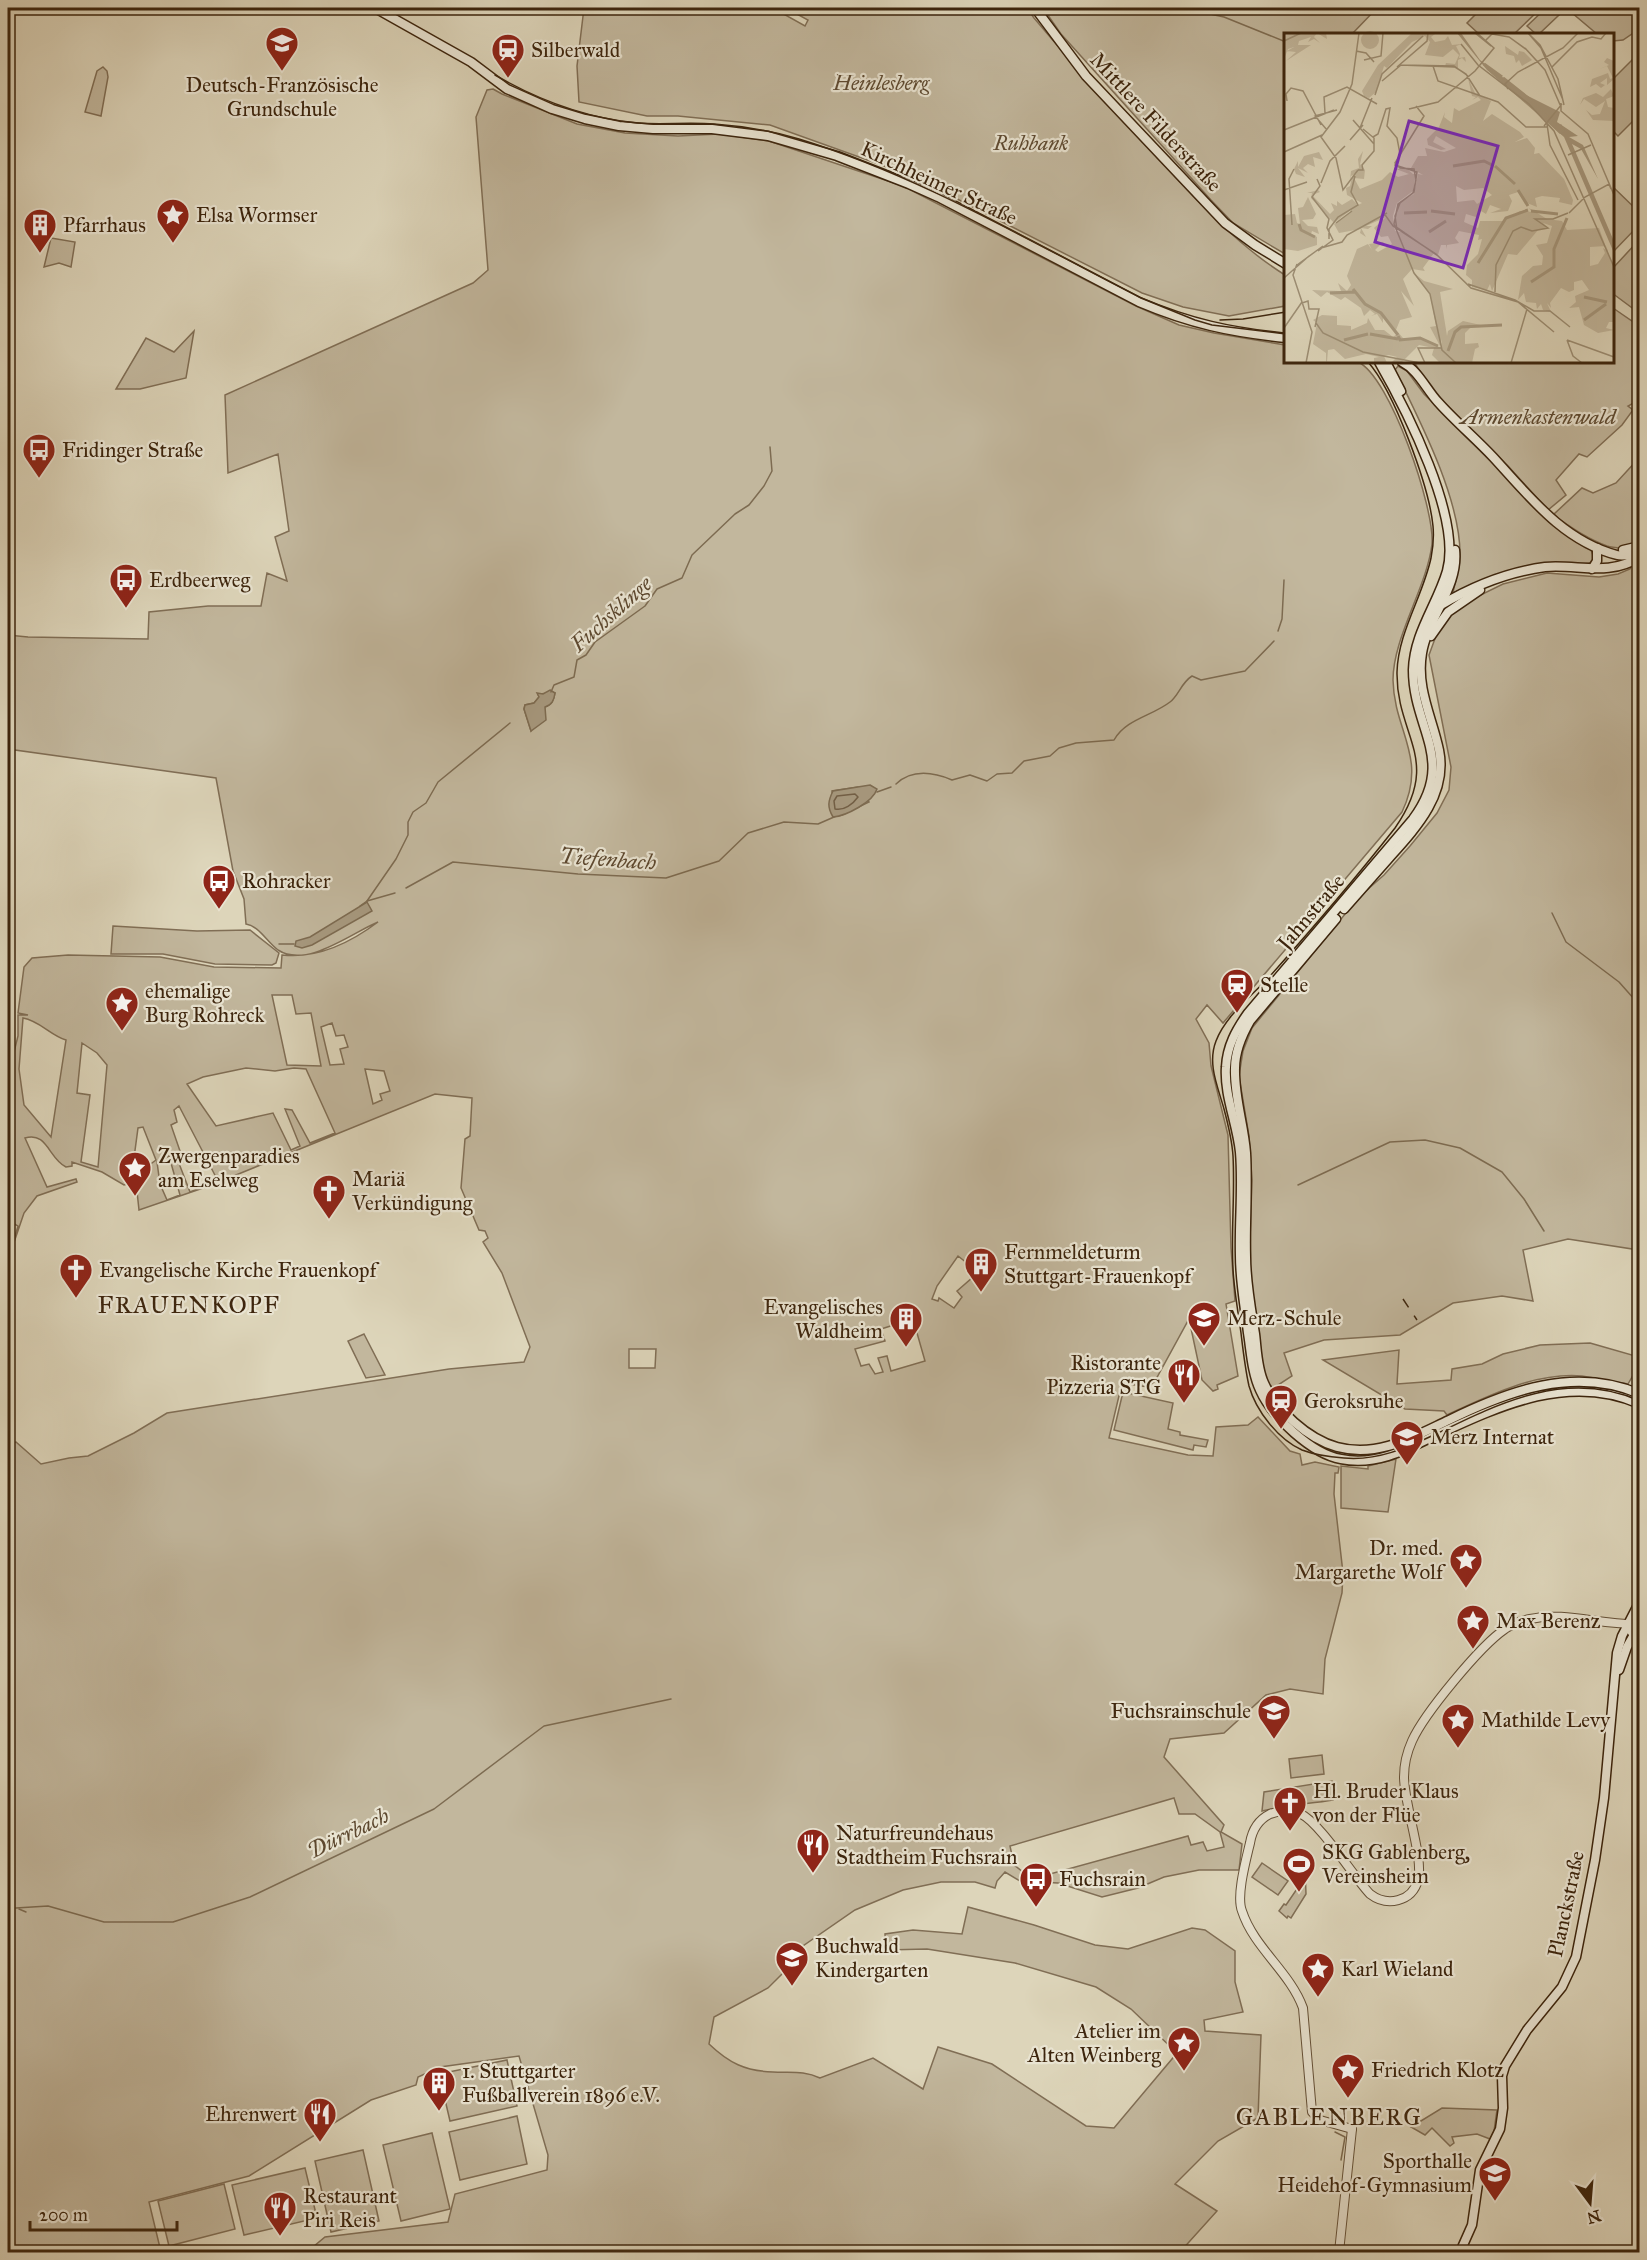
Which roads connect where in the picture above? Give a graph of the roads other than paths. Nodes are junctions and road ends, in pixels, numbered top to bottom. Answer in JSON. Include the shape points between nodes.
{"nodes":[{"id":1,"x":375,"y":8,"type":"edge"},
{"id":2,"x":1035,"y":8,"type":"edge"},
{"id":3,"x":1284,"y":261,"type":"edge"},
{"id":4,"x":1284,"y":338,"type":"edge"},
{"id":5,"x":1380,"y":363,"type":"edge"},
{"id":6,"x":1387,"y":363,"type":"edge"},
{"id":7,"x":1404,"y":363,"type":"edge"},
{"id":8,"x":1640,"y":546,"type":"edge"},
{"id":9,"x":1597,"y":548,"type":"junction"},
{"id":10,"x":1611,"y":552,"type":"junction"},
{"id":11,"x":1640,"y":555,"type":"edge"},
{"id":12,"x":1592,"y":569,"type":"junction"},
{"id":13,"x":1512,"y":574,"type":"junction"},
{"id":14,"x":1451,"y":579,"type":"junction"},
{"id":15,"x":1467,"y":591,"type":"junction"},
{"id":16,"x":1440,"y":606,"type":"junction"},
{"id":17,"x":1426,"y":617,"type":"junction"},
{"id":18,"x":1423,"y":645,"type":"junction"},
{"id":19,"x":1640,"y":1394,"type":"edge"},
{"id":20,"x":1640,"y":1404,"type":"edge"},
{"id":21,"x":1638,"y":1604,"type":"edge"},
{"id":22,"x":1614,"y":1623,"type":"junction"},
{"id":23,"x":1627,"y":1624,"type":"junction"},
{"id":24,"x":1640,"y":1624,"type":"edge"},
{"id":25,"x":1636,"y":1636,"type":"edge"},
{"id":26,"x":1640,"y":1644,"type":"edge"},
{"id":27,"x":1616,"y":1679,"type":"junction"},
{"id":28,"x":1339,"y":2253,"type":"edge"},
{"id":29,"x":1460,"y":2253,"type":"edge"}],
"edges":[{"from":1,"to":4,"type":"main road","name":"Kirchheimer Straße","via":[[471,62],[507,89],[559,111],[619,126],[726,130],[802,145],[909,184],[1167,314],[1214,328]]},
{"from":2,"to":3,"type":"main road","name":"Mittlere Filderstraße","via":[[1086,76],[1225,223]]},
{"from":5,"to":17,"type":"main road","via":[[1417,435],[1441,502],[1448,535],[1448,570]]},
{"from":6,"to":14,"type":"main road","via":[[1411,410],[1440,483],[1454,535],[1456,554]]},
{"from":7,"to":9,"type":"main road","via":[[1547,516]]},
{"from":8,"to":10,"type":"main road"},
{"from":9,"to":10,"type":"main road"},
{"from":9,"to":12,"type":"main road","via":[[1597,561]]},
{"from":10,"to":11,"type":"main road"},
{"from":11,"to":12,"type":"main road","via":[[1620,567]]},
{"from":12,"to":13,"type":"main road","via":[[1546,567]]},
{"from":13,"to":15,"type":"main road"},
{"from":13,"to":18,"type":"main road","via":[[1455,606]]},
{"from":14,"to":15,"type":"main road","via":[[1454,586]]},
{"from":14,"to":16,"type":"main road"},
{"from":15,"to":16,"type":"main road"},
{"from":16,"to":17,"type":"main road"},
{"from":16,"to":18,"type":"main road"},
{"from":17,"to":20,"type":"main road","name":"Jahnstraße","via":[[1413,672],[1432,755],[1432,780],[1425,800],[1408,827],[1248,1013],[1233,1036],[1227,1056],[1227,1085],[1240,1155],[1240,1266],[1259,1389],[1293,1431],[1318,1449],[1343,1460],[1363,1461],[1404,1451],[1508,1404],[1548,1393],[1599,1392]]},
{"from":18,"to":19,"type":"main road","name":"Jahnstraße","via":[[1421,684],[1440,759],[1431,804],[1412,832],[1256,1014],[1244,1032],[1235,1062],[1246,1154],[1246,1273],[1261,1374],[1270,1395],[1297,1424],[1337,1447],[1357,1450],[1390,1446],[1489,1401],[1547,1384],[1606,1384]]},
{"from":21,"to":22,"type":"street","via":[[1626,1618]]},
{"from":21,"to":23,"type":"main road","name":"Planckstraße"},
{"from":22,"to":23,"type":"street"},
{"from":22,"to":28,"type":"street","via":[[1550,1617],[1513,1624],[1491,1640],[1444,1693],[1412,1739],[1405,1761],[1404,1789],[1419,1872],[1409,1894],[1394,1902],[1376,1898],[1309,1820],[1296,1812],[1272,1814],[1260,1821],[1252,1835],[1240,1901],[1245,1919],[1300,2000],[1306,2028],[1310,2105],[1315,2117],[1352,2129]]},
{"from":23,"to":24,"type":"street"},
{"from":23,"to":25,"type":"street"},
{"from":23,"to":27,"type":"main road","name":"Planckstraße","via":[[1617,1653]]},
{"from":24,"to":25,"type":"main road","name":"Planckstraße"},
{"from":25,"to":26,"type":"street"},
{"from":25,"to":27,"type":"main road","name":"Planckstraße","via":[[1627,1647]]},
{"from":27,"to":29,"type":"main road","name":"Planckstraße","via":[[1596,1860],[1576,1957],[1562,1986],[1505,2066],[1500,2129],[1480,2170],[1472,2225]]}]}
